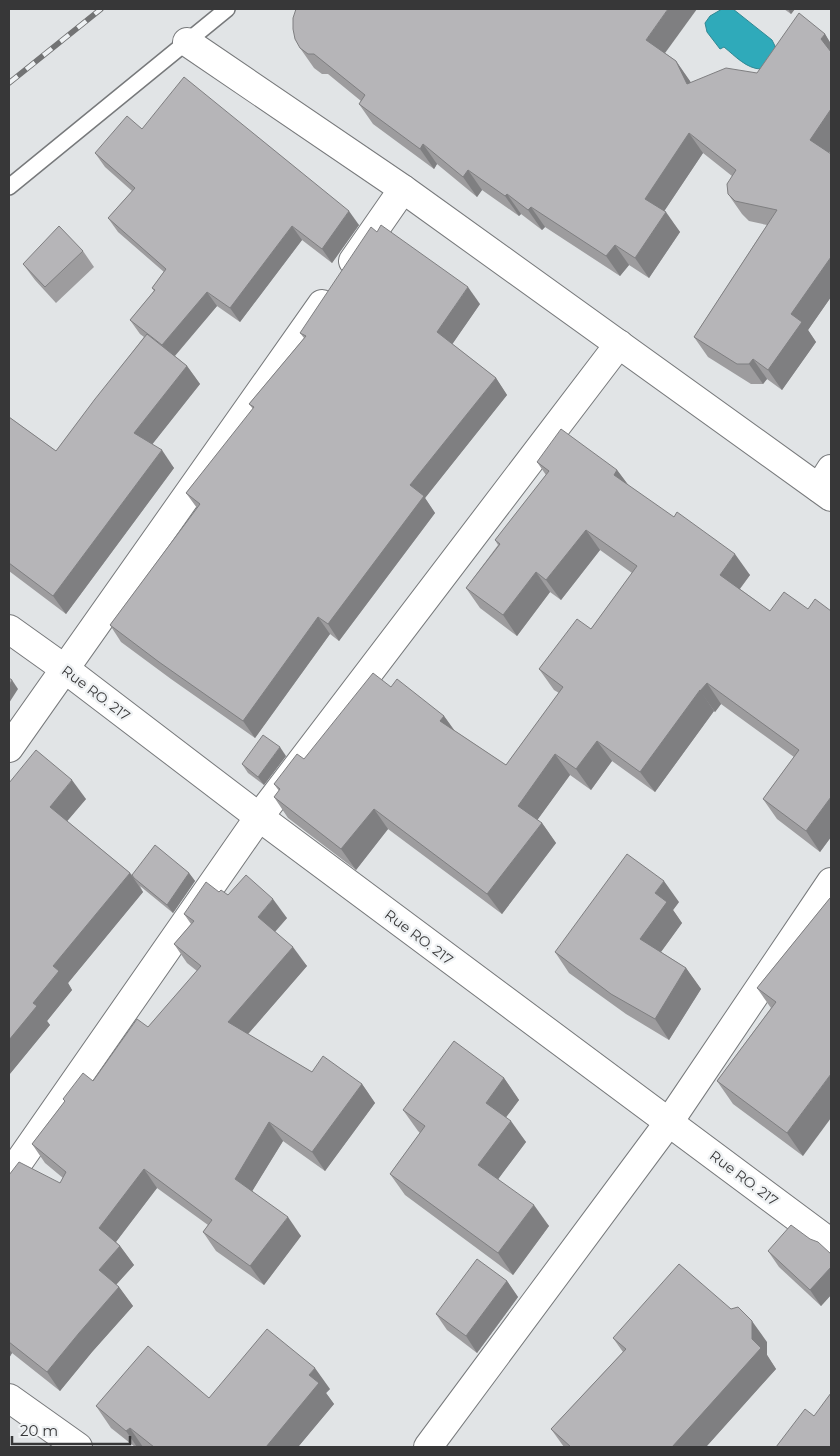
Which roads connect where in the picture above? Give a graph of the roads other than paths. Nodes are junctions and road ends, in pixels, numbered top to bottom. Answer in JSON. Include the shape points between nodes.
{"nodes":[{"id":1,"x":227,"y":9,"type":"edge"},
{"id":2,"x":187,"y":42,"type":"junction"},
{"id":3,"x":9,"y":187,"type":"edge"},
{"id":4,"x":403,"y":189,"type":"junction"},
{"id":5,"x":619,"y":344,"type":"junction"},
{"id":6,"x":827,"y":485,"type":"edge"},
{"id":7,"x":9,"y":629,"type":"edge"},
{"id":8,"x":65,"y":669,"type":"junction"},
{"id":9,"x":9,"y":748,"type":"edge"},
{"id":10,"x":259,"y":818,"type":"junction"},
{"id":11,"x":831,"y":882,"type":"edge"},
{"id":12,"x":669,"y":1122,"type":"junction"},
{"id":13,"x":9,"y":1176,"type":"edge"},
{"id":14,"x":831,"y":1243,"type":"edge"},
{"id":15,"x":9,"y":1398,"type":"edge"},
{"id":16,"x":78,"y":1447,"type":"edge"},
{"id":17,"x":428,"y":1447,"type":"edge"}],
"edges":[{"from":1,"to":2,"type":"lane"},
{"from":2,"to":3,"type":"lane"},
{"from":2,"to":4,"type":"street"},
{"from":4,"to":5,"type":"street"},
{"from":4,"to":8,"type":"street"},
{"from":5,"to":6,"type":"street"},
{"from":5,"to":10,"type":"street"},
{"from":7,"to":8,"type":"street","name":"Rue RO. 217"},
{"from":8,"to":9,"type":"street"},
{"from":8,"to":10,"type":"street","name":"Rue RO. 217"},
{"from":10,"to":12,"type":"street","name":"Rue RO. 217"},
{"from":10,"to":13,"type":"street"},
{"from":11,"to":12,"type":"street"},
{"from":12,"to":14,"type":"street","name":"Rue RO. 217"},
{"from":12,"to":17,"type":"street"},
{"from":15,"to":16,"type":"street"}]}
